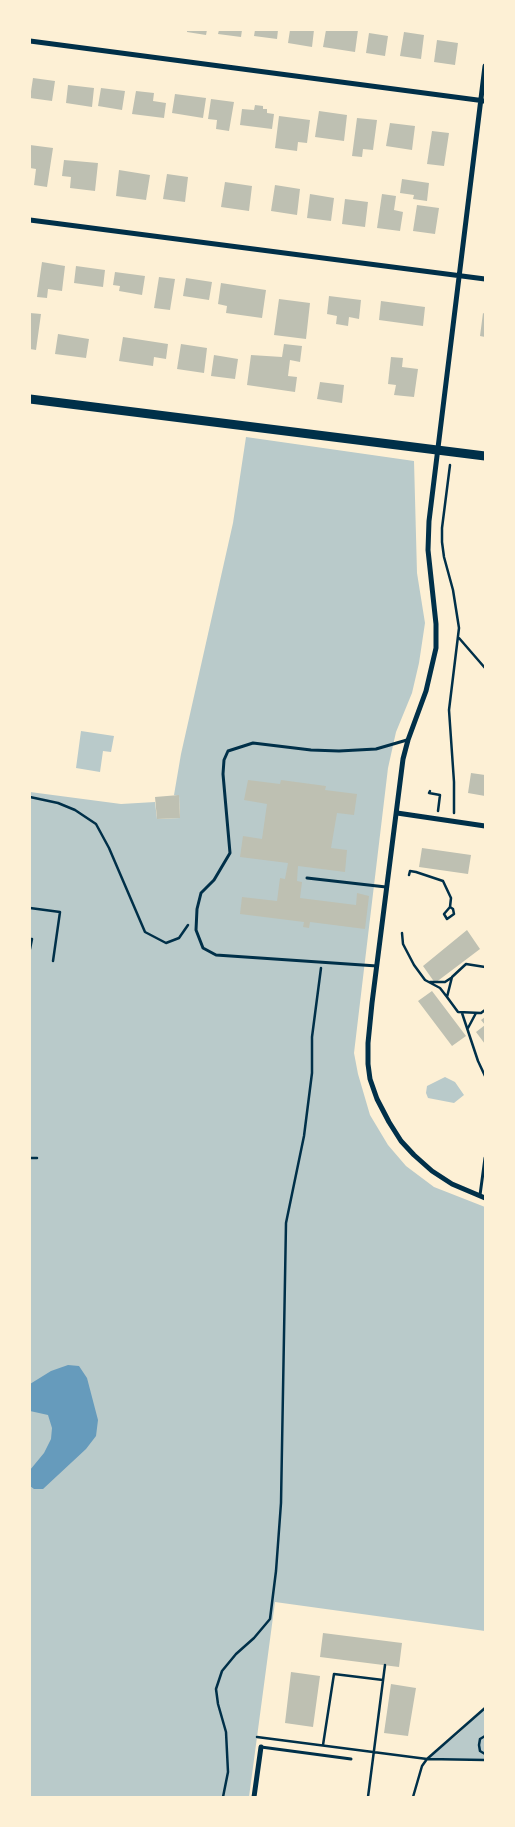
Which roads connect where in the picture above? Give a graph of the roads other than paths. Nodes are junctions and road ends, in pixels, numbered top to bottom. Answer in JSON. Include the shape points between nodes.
{"nodes":[{"id":1,"x":30,"y":41,"type":"edge"},
{"id":2,"x":485,"y":66,"type":"edge"},
{"id":3,"x":483,"y":100,"type":"edge"},
{"id":4,"x":30,"y":220,"type":"edge"},
{"id":5,"x":460,"y":276,"type":"junction"},
{"id":6,"x":485,"y":279,"type":"edge"},
{"id":7,"x":30,"y":398,"type":"edge"},
{"id":8,"x":437,"y":450,"type":"junction"},
{"id":9,"x":485,"y":456,"type":"edge"},
{"id":10,"x":408,"y":740,"type":"junction"},
{"id":11,"x":397,"y":812,"type":"junction"},
{"id":12,"x":485,"y":826,"type":"edge"},
{"id":13,"x":307,"y":878,"type":"dead end"},
{"id":14,"x":387,"y":887,"type":"junction"},
{"id":15,"x":376,"y":966,"type":"junction"},
{"id":16,"x":485,"y":1158,"type":"edge"},
{"id":17,"x":482,"y":1197,"type":"edge"},
{"id":18,"x":261,"y":1747,"type":"joint"},
{"id":19,"x":351,"y":1759,"type":"dead end"},
{"id":20,"x":254,"y":1797,"type":"edge"}],
"edges":[{"from":1,"to":3,"type":"street"},
{"from":2,"to":3,"type":"street"},
{"from":3,"to":5,"type":"street"},
{"from":4,"to":5,"type":"street"},
{"from":5,"to":6,"type":"street"},
{"from":5,"to":8,"type":"street"},
{"from":7,"to":8,"type":"main road"},
{"from":8,"to":9,"type":"main road"},
{"from":8,"to":10,"type":"street","via":[[428,550],[436,648],[426,692]]},
{"from":10,"to":11,"type":"street"},
{"from":10,"to":15,"type":"lane","via":[[376,749],[311,750],[253,743],[228,751],[223,774],[230,853],[214,880],[201,893],[196,914],[196,930],[203,948],[216,955]]},
{"from":11,"to":12,"type":"street"},
{"from":11,"to":14,"type":"street"},
{"from":13,"to":14,"type":"lane"},
{"from":14,"to":15,"type":"street"},
{"from":15,"to":17,"type":"street","via":[[368,1064],[377,1099],[393,1128],[414,1155],[452,1184]]},
{"from":16,"to":17,"type":"lane"},
{"from":18,"to":19,"type":"lane"},
{"from":18,"to":20,"type":"street"}]}
